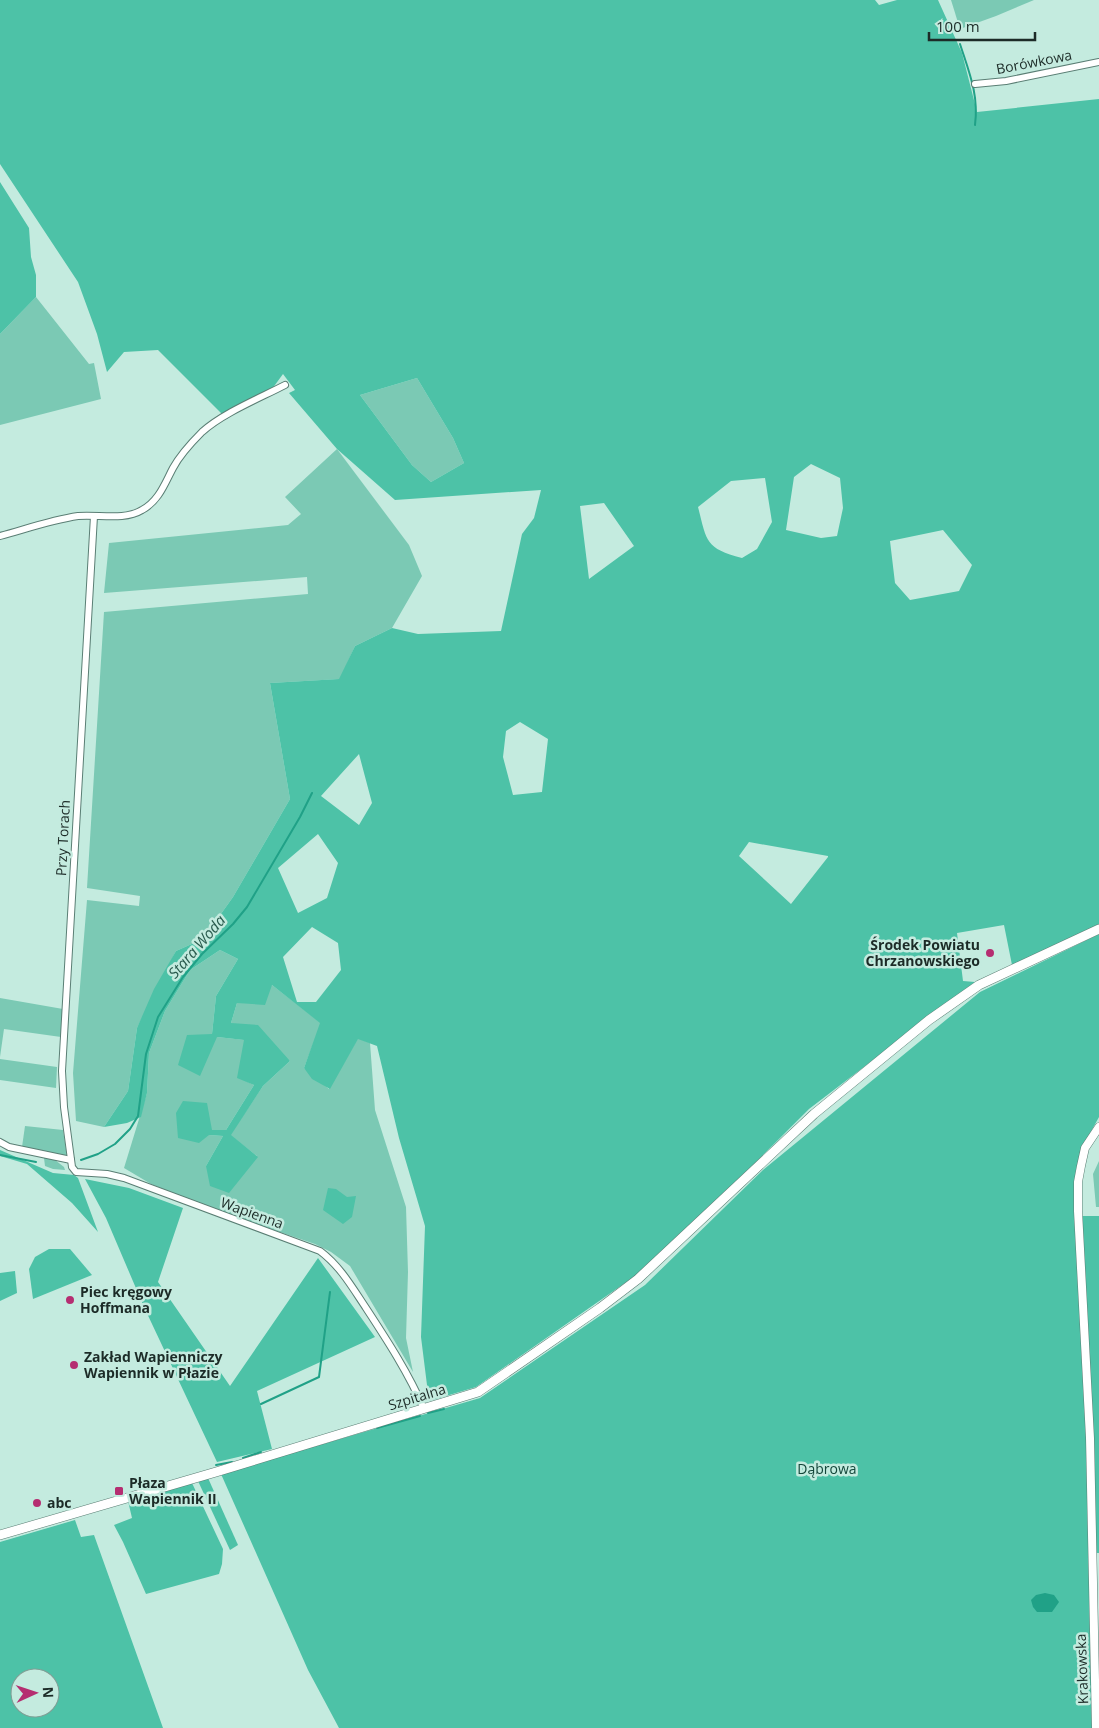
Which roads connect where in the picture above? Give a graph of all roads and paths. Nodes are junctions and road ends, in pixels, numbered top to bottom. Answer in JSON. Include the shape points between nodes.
{"nodes":[{"id":1,"x":1099,"y":62,"type":"edge"},
{"id":2,"x":974,"y":84,"type":"dead end"},
{"id":3,"x":286,"y":385,"type":"dead end"},
{"id":4,"x":94,"y":516,"type":"junction"},
{"id":5,"x":0,"y":536,"type":"edge"},
{"id":6,"x":1099,"y":929,"type":"edge"},
{"id":7,"x":1099,"y":1127,"type":"edge"},
{"id":8,"x":0,"y":1142,"type":"edge"},
{"id":9,"x":71,"y":1160,"type":"junction"},
{"id":10,"x":424,"y":1409,"type":"junction"},
{"id":11,"x":0,"y":1535,"type":"edge"},
{"id":12,"x":1096,"y":1728,"type":"edge"}],
"edges":[{"from":1,"to":2,"type":"street","name":"Borówkowa","via":[[1006,81]]},
{"from":3,"to":4,"type":"street","via":[[219,420],[203,432],[174,466],[159,494],[142,511]]},
{"from":4,"to":5,"type":"street","via":[[59,519]]},
{"from":4,"to":9,"type":"street","name":"Przy Torach","via":[[62,1071]]},
{"from":6,"to":10,"type":"main road","name":"Szpitalna","via":[[979,985],[929,1020],[814,1114],[638,1278],[600,1308],[478,1392]]},
{"from":7,"to":12,"type":"street","name":"Krakowska","via":[[1086,1148],[1078,1182],[1090,1438]]},
{"from":8,"to":9,"type":"street","name":"Wapienna","via":[[9,1147]]},
{"from":9,"to":10,"type":"street","name":"Wapienna","via":[[76,1172],[124,1178],[320,1251],[342,1273],[383,1334]]},
{"from":10,"to":11,"type":"main road","name":"Szpitalna"}]}
